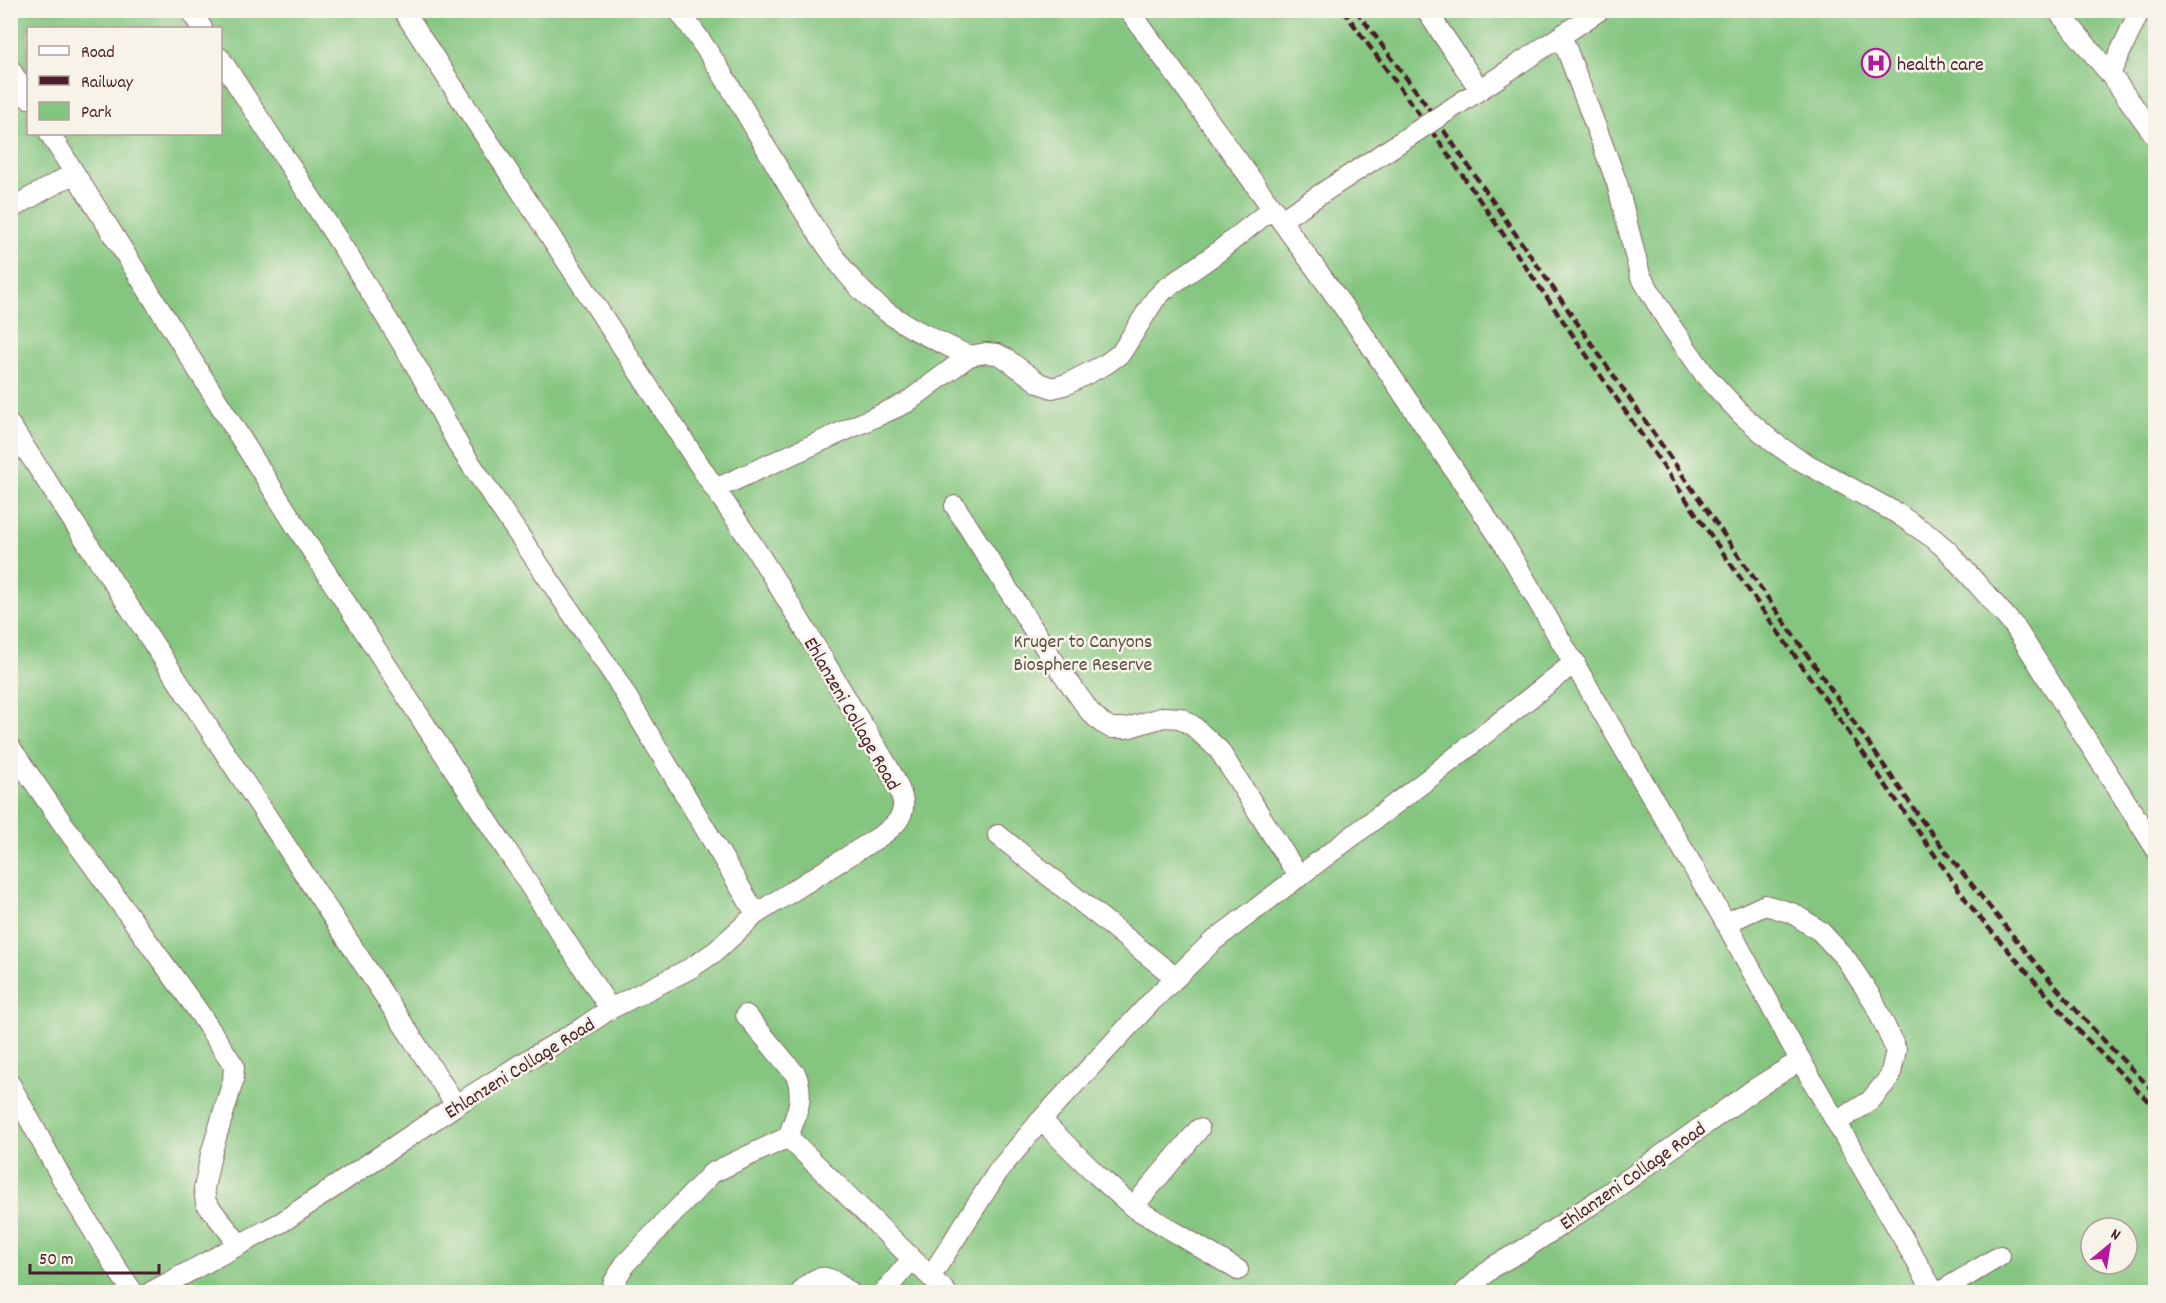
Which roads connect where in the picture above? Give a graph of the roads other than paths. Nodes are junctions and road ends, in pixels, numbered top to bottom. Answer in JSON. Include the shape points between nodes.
{"nodes":[{"id":1,"x":190,"y":10,"type":"edge"},
{"id":2,"x":403,"y":10,"type":"edge"},
{"id":3,"x":678,"y":10,"type":"edge"},
{"id":4,"x":1129,"y":10,"type":"edge"},
{"id":5,"x":1425,"y":10,"type":"edge"},
{"id":6,"x":1600,"y":10,"type":"edge"},
{"id":7,"x":2057,"y":10,"type":"edge"},
{"id":8,"x":2140,"y":10,"type":"edge"},
{"id":9,"x":201,"y":27,"type":"edge"},
{"id":10,"x":1562,"y":37,"type":"junction"},
{"id":11,"x":222,"y":61,"type":"edge"},
{"id":12,"x":10,"y":69,"type":"edge"},
{"id":13,"x":2110,"y":74,"type":"junction"},
{"id":14,"x":1473,"y":94,"type":"junction"},
{"id":15,"x":27,"y":96,"type":"edge"},
{"id":16,"x":51,"y":135,"type":"edge"},
{"id":17,"x":2156,"y":137,"type":"edge"},
{"id":18,"x":75,"y":173,"type":"junction"},
{"id":19,"x":10,"y":210,"type":"edge"},
{"id":20,"x":1277,"y":214,"type":"junction"},
{"id":21,"x":969,"y":356,"type":"junction"},
{"id":22,"x":10,"y":425,"type":"edge"},
{"id":23,"x":715,"y":489,"type":"junction"},
{"id":24,"x":955,"y":506,"type":"dead end"},
{"id":25,"x":1575,"y":663,"type":"junction"},
{"id":26,"x":10,"y":747,"type":"edge"},
{"id":27,"x":998,"y":835,"type":"dead end"},
{"id":28,"x":2156,"y":849,"type":"edge"},
{"id":29,"x":1299,"y":877,"type":"junction"},
{"id":30,"x":756,"y":914,"type":"junction"},
{"id":31,"x":1726,"y":923,"type":"junction"},
{"id":32,"x":1176,"y":978,"type":"junction"},
{"id":33,"x":610,"y":1009,"type":"junction"},
{"id":34,"x":746,"y":1014,"type":"dead end"},
{"id":35,"x":1801,"y":1060,"type":"junction"},
{"id":36,"x":10,"y":1084,"type":"edge"},
{"id":37,"x":456,"y":1105,"type":"junction"},
{"id":38,"x":1041,"y":1120,"type":"junction"},
{"id":39,"x":1837,"y":1122,"type":"junction"},
{"id":40,"x":1199,"y":1129,"type":"dead end"},
{"id":41,"x":788,"y":1137,"type":"junction"},
{"id":42,"x":1133,"y":1207,"type":"junction"},
{"id":43,"x":239,"y":1244,"type":"junction"},
{"id":44,"x":2000,"y":1256,"type":"dead end"},
{"id":45,"x":912,"y":1259,"type":"junction"},
{"id":46,"x":1238,"y":1270,"type":"dead end"},
{"id":47,"x":931,"y":1276,"type":"junction"},
{"id":48,"x":1466,"y":1292,"type":"edge"},
{"id":49,"x":133,"y":1293,"type":"edge"},
{"id":50,"x":151,"y":1293,"type":"edge"},
{"id":51,"x":612,"y":1293,"type":"edge"},
{"id":52,"x":801,"y":1293,"type":"edge"},
{"id":53,"x":849,"y":1293,"type":"edge"},
{"id":54,"x":884,"y":1293,"type":"edge"},
{"id":55,"x":946,"y":1293,"type":"edge"},
{"id":56,"x":1934,"y":1293,"type":"edge"},
{"id":57,"x":1940,"y":1293,"type":"edge"}],
"edges":[{"from":1,"to":9,"type":"street"},
{"from":2,"to":23,"type":"street","name":"Ehlanzeni Collage Road"},
{"from":3,"to":21,"type":"street","via":[[744,108],[832,254],[872,301],[895,319]]},
{"from":4,"to":20,"type":"street"},
{"from":5,"to":14,"type":"street"},
{"from":6,"to":10,"type":"street"},
{"from":7,"to":13,"type":"street"},
{"from":8,"to":13,"type":"street"},
{"from":10,"to":14,"type":"street"},
{"from":10,"to":28,"type":"street","via":[[1617,183],[1640,275],[1705,375],[1773,442],[1898,514],[1947,551],[2015,627]]},
{"from":11,"to":30,"type":"street","via":[[370,291],[419,371],[459,448],[615,677]]},
{"from":12,"to":15,"type":"street"},
{"from":13,"to":17,"type":"street"},
{"from":14,"to":20,"type":"street","bridge":true},
{"from":16,"to":18,"type":"street"},
{"from":18,"to":19,"type":"street"},
{"from":18,"to":33,"type":"street","via":[[292,520]]},
{"from":20,"to":21,"type":"street","via":[[1155,299],[1121,353],[1067,384],[1052,388],[1039,383],[997,354]]},
{"from":20,"to":25,"type":"street","via":[[1506,547]]},
{"from":21,"to":23,"type":"street","via":[[906,403]]},
{"from":22,"to":37,"type":"street"},
{"from":23,"to":30,"type":"street","name":"Ehlanzeni Collage Road","via":[[882,757],[903,802],[895,825],[882,835]]},
{"from":24,"to":29,"type":"street","via":[[1090,712],[1111,728],[1127,728],[1164,717],[1180,718],[1193,726],[1219,750]]},
{"from":25,"to":29,"type":"street"},
{"from":25,"to":31,"type":"street"},
{"from":26,"to":43,"type":"street","via":[[234,1066],[204,1189],[206,1203]]},
{"from":27,"to":32,"type":"street"},
{"from":29,"to":32,"type":"street","via":[[1212,942]]},
{"from":30,"to":33,"type":"street","name":"Ehlanzeni Collage Road","via":[[691,968]]},
{"from":31,"to":35,"type":"street"},
{"from":31,"to":39,"type":"street","via":[[1765,905],[1792,913],[1820,931],[1846,959],[1873,1000],[1896,1050],[1890,1077],[1870,1101]]},
{"from":32,"to":38,"type":"street"},
{"from":33,"to":37,"type":"street","name":"Ehlanzeni Collage Road"},
{"from":34,"to":41,"type":"street","via":[[796,1075],[800,1086],[800,1102]]},
{"from":35,"to":39,"type":"street"},
{"from":35,"to":48,"type":"street","name":"Ehlanzeni Collage Road","via":[[1606,1195],[1494,1266]]},
{"from":36,"to":49,"type":"street","via":[[66,1186]]},
{"from":37,"to":43,"type":"street","name":"Ehlanzeni Collage Road","via":[[282,1222]]},
{"from":38,"to":42,"type":"street"},
{"from":38,"to":47,"type":"street","via":[[999,1170]]},
{"from":39,"to":56,"type":"street"},
{"from":40,"to":42,"type":"street"},
{"from":41,"to":45,"type":"street"},
{"from":41,"to":51,"type":"street","via":[[712,1173],[625,1264]]},
{"from":42,"to":46,"type":"street"},
{"from":43,"to":50,"type":"street","name":"Ehlanzeni Collage Road"},
{"from":44,"to":57,"type":"street"},
{"from":45,"to":47,"type":"street"},
{"from":45,"to":54,"type":"street"},
{"from":47,"to":55,"type":"street"},
{"from":52,"to":53,"type":"street","via":[[814,1279],[822,1277]]}]}
